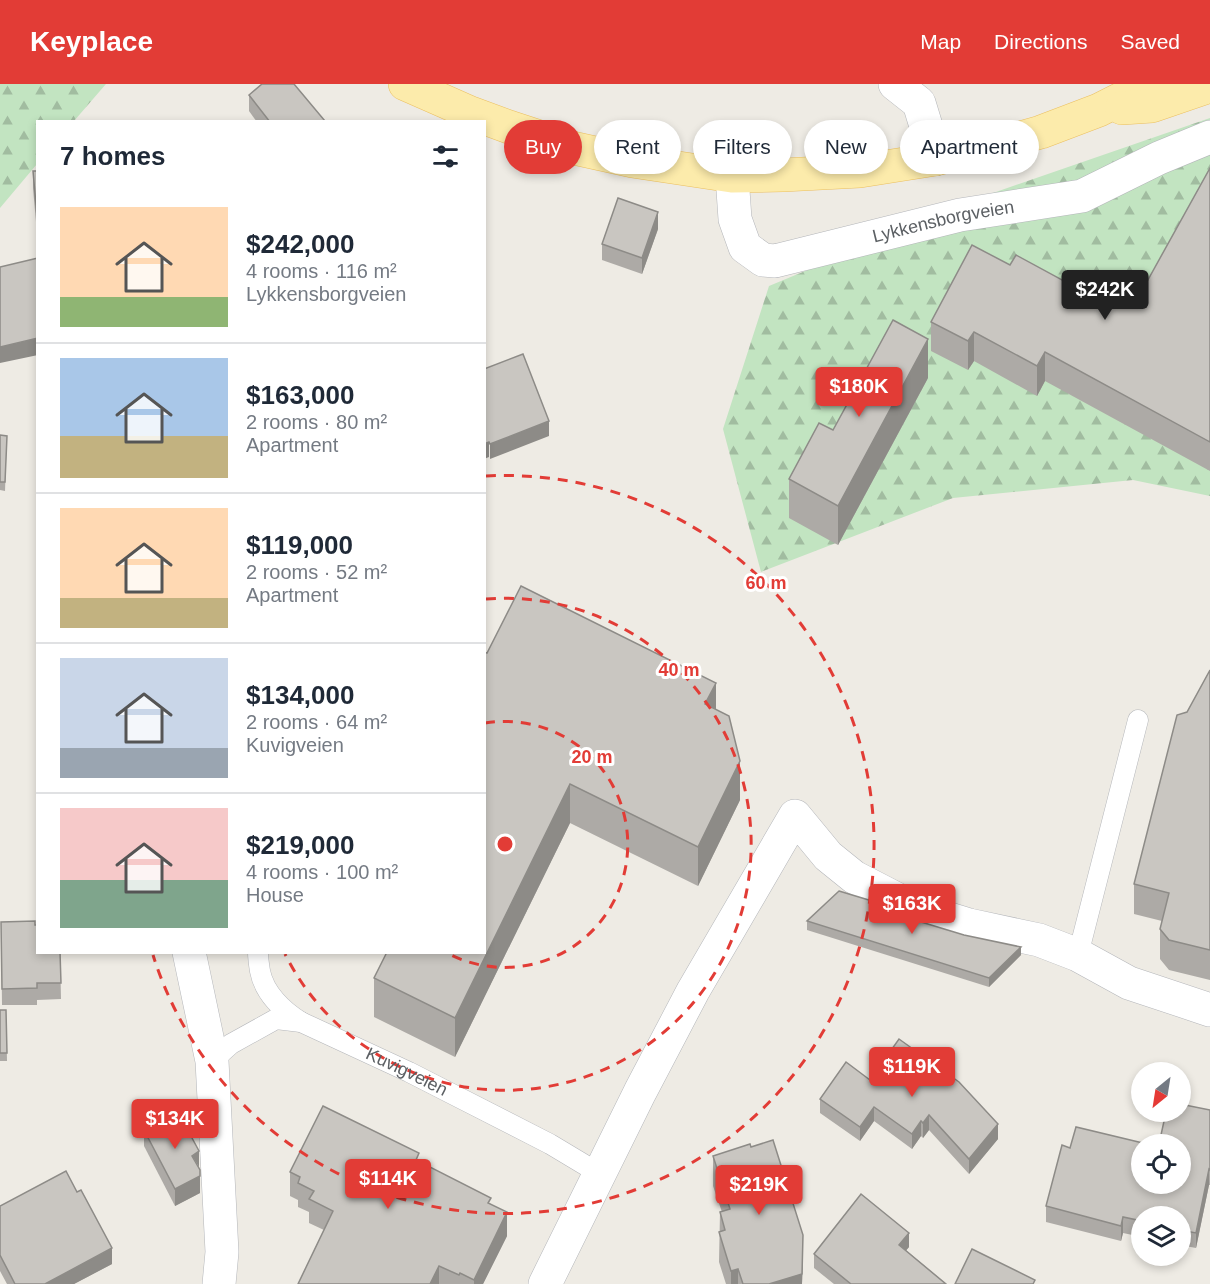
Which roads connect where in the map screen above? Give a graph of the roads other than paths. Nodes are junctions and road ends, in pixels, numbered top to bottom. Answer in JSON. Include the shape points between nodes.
{"nodes":[{"id":1,"x":405,"y":84,"type":"edge"},
{"id":2,"x":895,"y":84,"type":"edge"},
{"id":3,"x":1150,"y":84,"type":"edge"},
{"id":4,"x":1210,"y":86,"type":"edge"},
{"id":5,"x":1100,"y":110,"type":"junction"},
{"id":6,"x":924,"y":120,"type":"edge"},
{"id":7,"x":1039,"y":133,"type":"edge"},
{"id":8,"x":1210,"y":137,"type":"edge"},
{"id":9,"x":900,"y":165,"type":"edge"},
{"id":10,"x":732,"y":176,"type":"junction"},
{"id":11,"x":1138,"y":720,"type":"dead end"},
{"id":12,"x":189,"y":954,"type":"edge"},
{"id":13,"x":258,"y":954,"type":"edge"},
{"id":14,"x":1078,"y":955,"type":"junction"},
{"id":15,"x":1210,"y":1010,"type":"edge"},
{"id":16,"x":301,"y":1022,"type":"junction"},
{"id":17,"x":212,"y":1060,"type":"junction"},
{"id":18,"x":600,"y":1174,"type":"junction"},
{"id":19,"x":219,"y":1284,"type":"edge"},
{"id":20,"x":545,"y":1284,"type":"edge"}],
"edges":[{"from":1,"to":10,"type":"main road","via":[[480,116],[573,148],[632,162]]},
{"from":2,"to":6,"type":"street","via":[[919,103]]},
{"from":3,"to":5,"type":"main road"},
{"from":4,"to":5,"type":"main road","via":[[1152,106]]},
{"from":5,"to":7,"type":"main road"},
{"from":8,"to":10,"type":"street","name":"Lykkensborgveien","via":[[1082,196],[960,215],[775,261],[763,260],[746,247],[735,219]]},
{"from":9,"to":10,"type":"main road","via":[[860,171]]},
{"from":11,"to":14,"type":"lane"},
{"from":12,"to":17,"type":"street"},
{"from":13,"to":16,"type":"lane","via":[[260,974],[272,997]]},
{"from":14,"to":15,"type":"street","via":[[1129,983]]},
{"from":14,"to":18,"type":"street","via":[[1039,940],[914,908],[854,877],[828,856],[795,816],[693,991]]},
{"from":16,"to":17,"type":"lane","name":"Kuvigveien","via":[[276,1019],[231,1044]]},
{"from":16,"to":18,"type":"lane","name":"Kuvigveien","via":[[419,1077]]},
{"from":17,"to":19,"type":"street","via":[[222,1252]]},
{"from":18,"to":20,"type":"street"}]}
